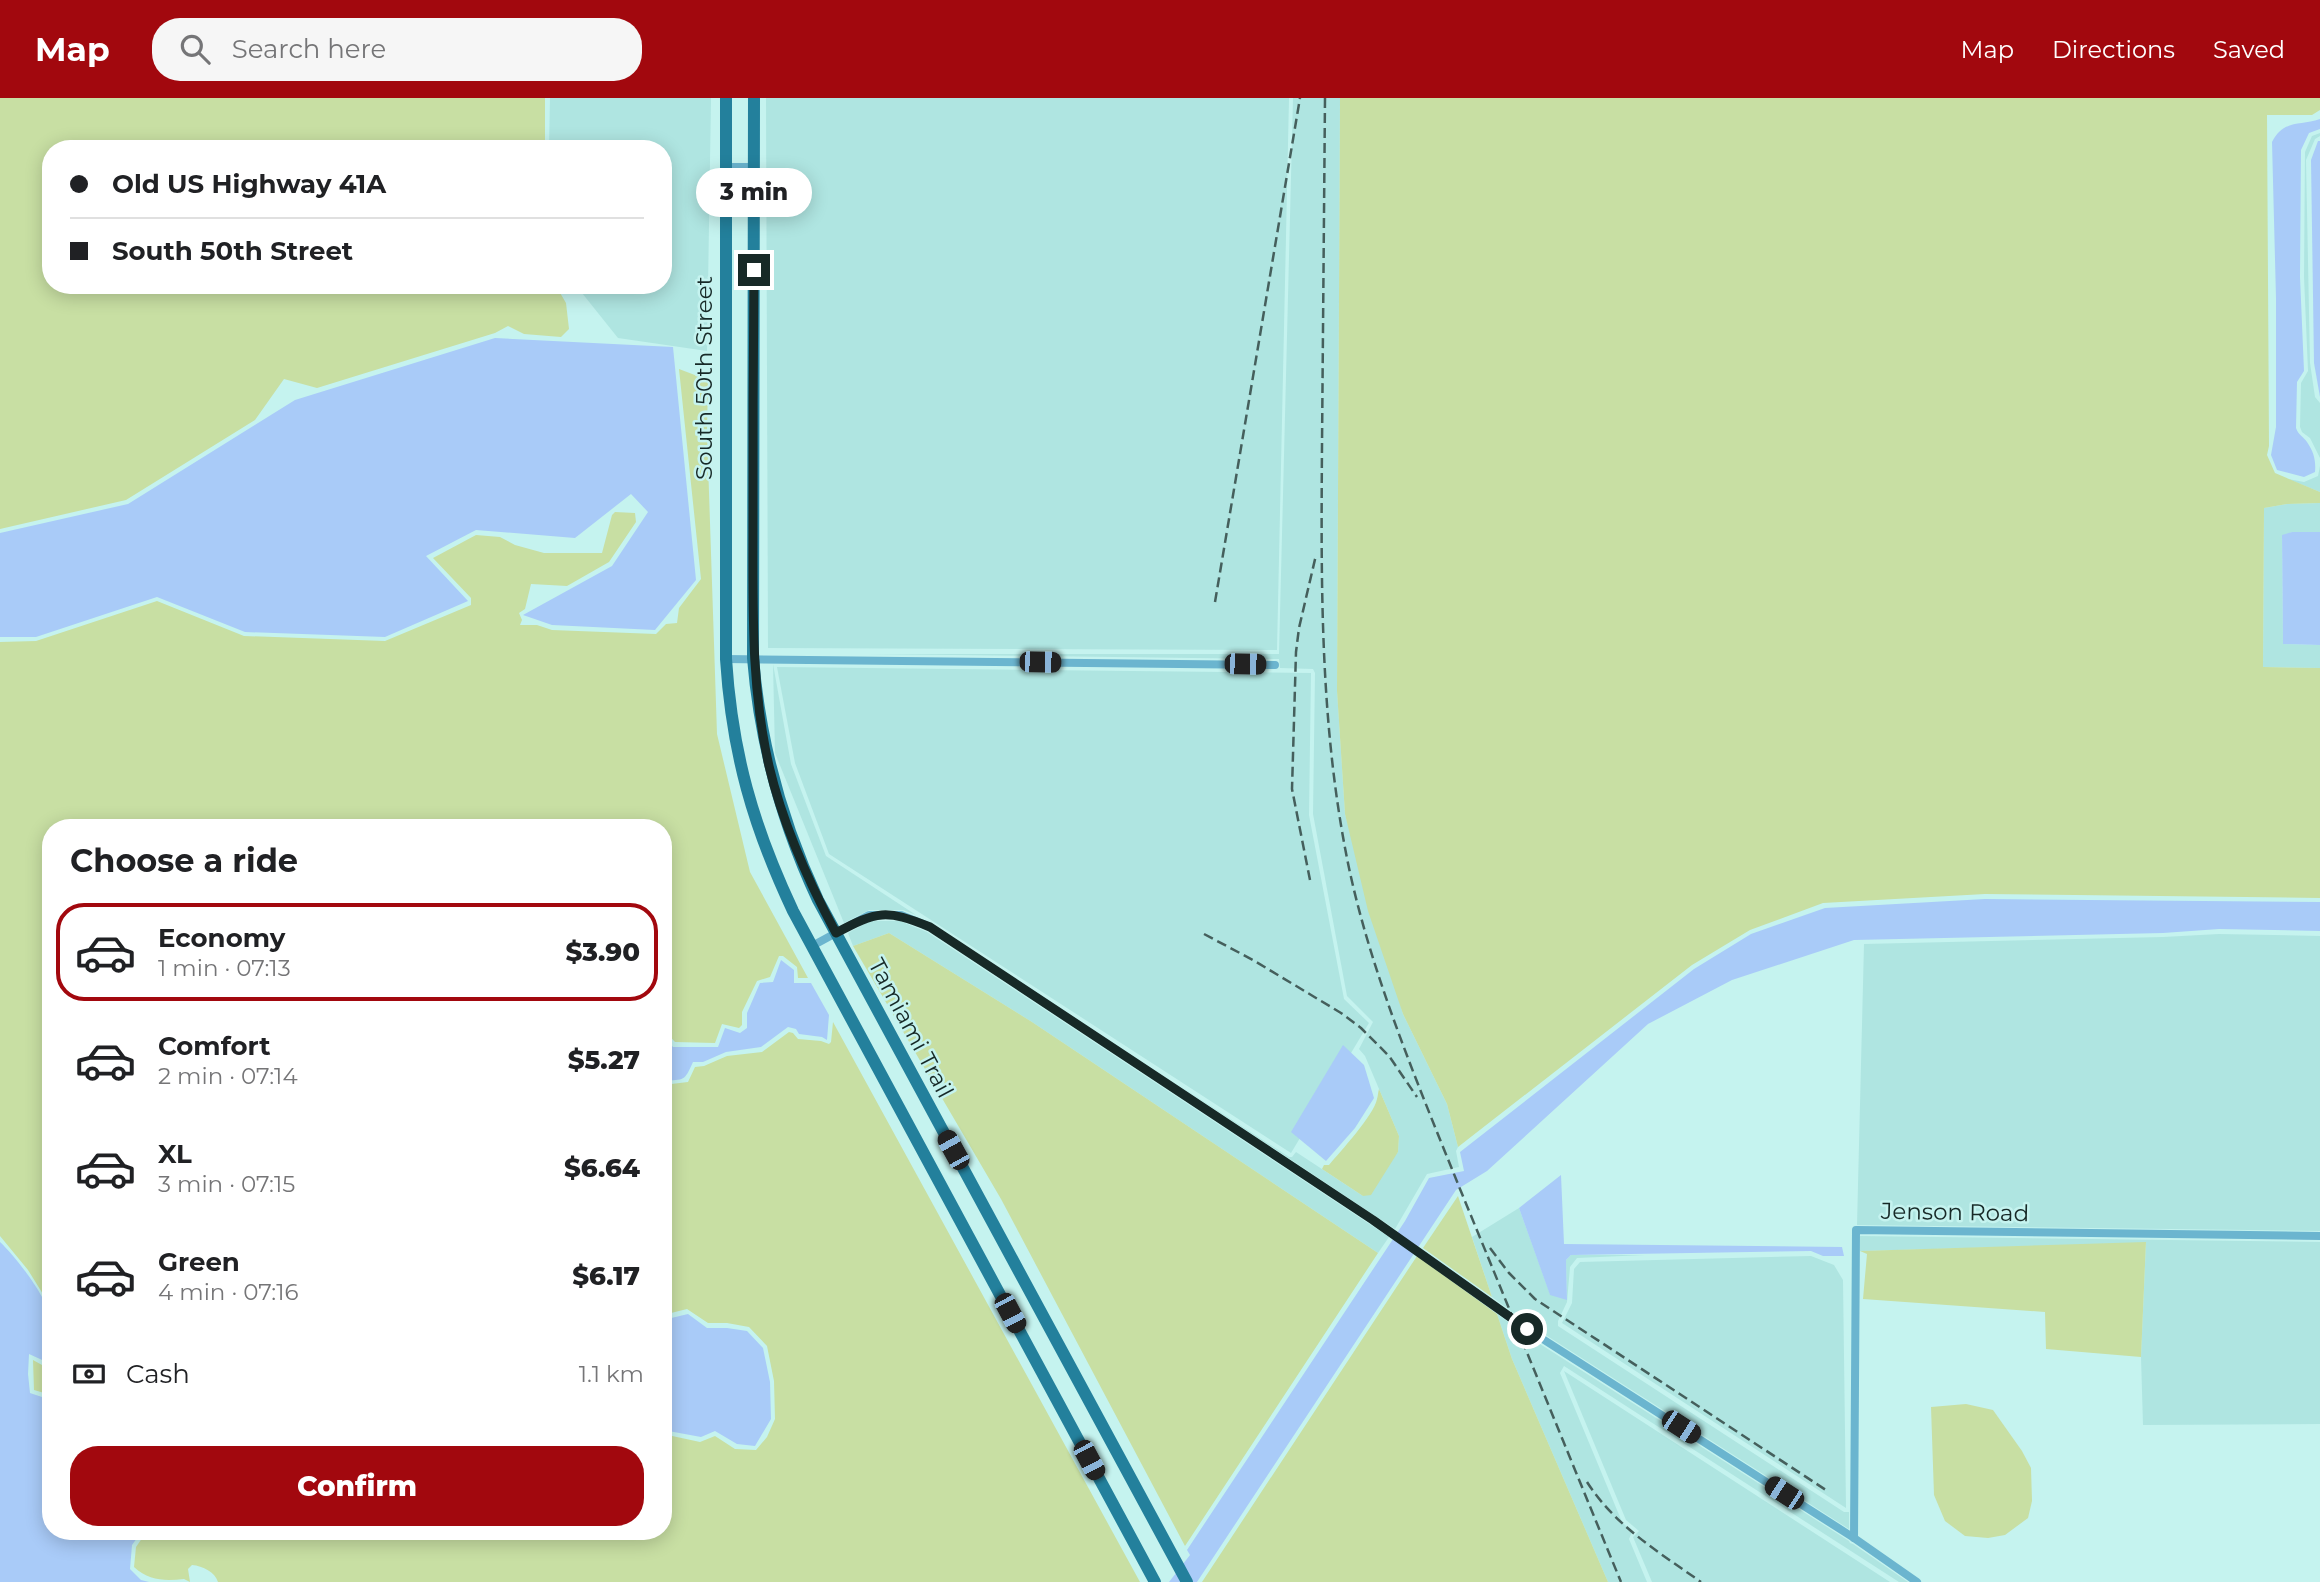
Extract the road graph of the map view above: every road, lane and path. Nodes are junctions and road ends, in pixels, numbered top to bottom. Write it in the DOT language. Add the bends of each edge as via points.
graph roads {
  1 [pos="726,98"];
  2 [pos="754,98"];
  3 [pos="726,167"];
  4 [pos="754,167"];
  5 [pos="726,659"];
  6 [pos="753,659"];
  7 [pos="1275,664"];
  8 [pos="836,933"];
  9 [pos="812,946"];
  10 [pos="2320,1236"];
  11 [pos="1854,1538"];
  12 [pos="1156,1582"];
  13 [pos="1187,1582"];
  14 [pos="1917,1582"];
  1 -- 3 [label="main road, South 50th Street"];
  2 -- 4 [label="main road"];
  3 -- 4 [label="street"];
  3 -- 5 [label="main road, South 50th Street"];
  4 -- 6 [label="main road"];
  5 -- 6 [label="street"];
  5 -- 9 [label="main road, Tamiami Trail" via="740,769 778,878"];
  6 -- 7 [label="street"];
  6 -- 8 [label="main road, Tamiami Trail" via="762,731 779,803 803,868"];
  8 -- 9 [label="street"];
  8 -- 11 [label="street" via="869,915 901,915 930,927 1421,1253 1527,1329"];
  8 -- 13 [label="main road, Tamiami Trail"];
  9 -- 12 [label="main road, Tamiami Trail"];
  10 -- 11 [label="street, Jenson Road" via="1856,1230"];
  11 -- 14 [label="street"];
}
